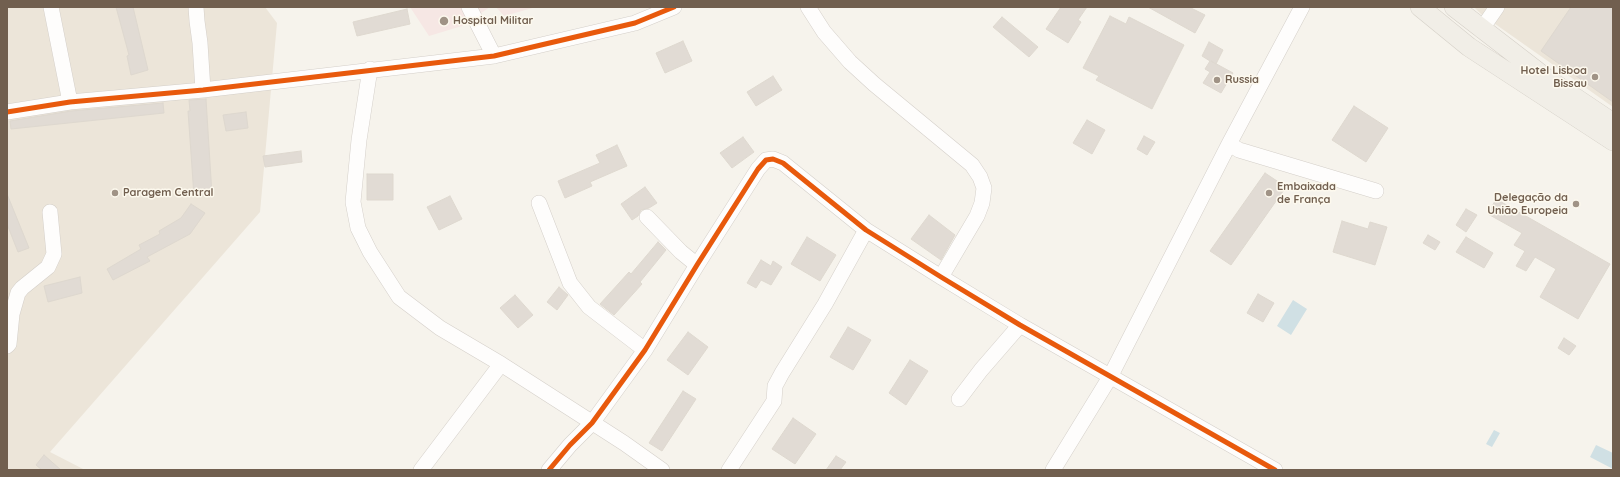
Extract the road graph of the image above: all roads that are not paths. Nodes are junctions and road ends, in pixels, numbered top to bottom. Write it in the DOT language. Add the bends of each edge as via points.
graph roads {
  1 [pos="51,7"];
  2 [pos="196,7"];
  3 [pos="469,7"];
  4 [pos="808,7"];
  5 [pos="1302,7"];
  6 [pos="1420,7"];
  7 [pos="1454,7"];
  8 [pos="1497,7"];
  9 [pos="665,9"];
  10 [pos="1482,30"];
  11 [pos="494,56"];
  12 [pos="370,69"];
  13 [pos="203,90"];
  14 [pos="70,102"];
  15 [pos="7,112"];
  16 [pos="1613,123"];
  17 [pos="1613,140"];
  18 [pos="1228,144"];
  19 [pos="1376,191"];
  20 [pos="539,203"];
  21 [pos="50,212"];
  22 [pos="647,217"];
  23 [pos="866,230"];
  24 [pos="697,265"];
  25 [pos="941,277"];
  26 [pos="1020,325"];
  27 [pos="7,346"];
  28 [pos="645,350"];
  29 [pos="501,364"];
  30 [pos="1110,377"];
  31 [pos="959,399"];
  32 [pos="592,423"];
  33 [pos="420,470"];
  34 [pos="549,470"];
  35 [pos="662,470"];
  36 [pos="729,470"];
  37 [pos="1053,470"];
  38 [pos="1275,470"];
  1 -- 14 [label="street"];
  2 -- 13 [label="street"];
  3 -- 11 [label="street"];
  4 -- 25 [label="street" via="824,32 850,62 972,164 980,177 984,188 977,216"];
  5 -- 18 [label="street"];
  6 -- 17 [label="main road" via="1469,47"];
  7 -- 10 [label="main road"];
  8 -- 10 [label="street"];
  9 -- 11 [label="street" via="635,23"];
  10 -- 16 [label="main road" via="1546,78"];
  11 -- 12 [label="street"];
  12 -- 13 [label="street"];
  12 -- 29 [label="street" via="355,172 353,202 358,228 399,297 440,328"];
  13 -- 14 [label="street"];
  14 -- 15 [label="street"];
  18 -- 19 [label="street" via="1239,150"];
  18 -- 30 [label="street"];
  20 -- 28 [label="street" via="570,283 589,307"];
  21 -- 27 [label="street" via="54,254 48,267 18,293"];
  22 -- 24 [label="street"];
  23 -- 24 [label="street" via="783,163 773,159 766,160"];
  23 -- 25 [label="street"];
  23 -- 36 [label="street" via="825,304 782,373 775,386 774,400"];
  24 -- 28 [label="street"];
  25 -- 26 [label="street"];
  26 -- 30 [label="street"];
  26 -- 31 [label="street"];
  28 -- 32 [label="street"];
  29 -- 32 [label="street"];
  29 -- 33 [label="street"];
  30 -- 37 [label="street"];
  30 -- 38 [label="street"];
  32 -- 34 [label="street"];
  32 -- 35 [label="street"];
}
